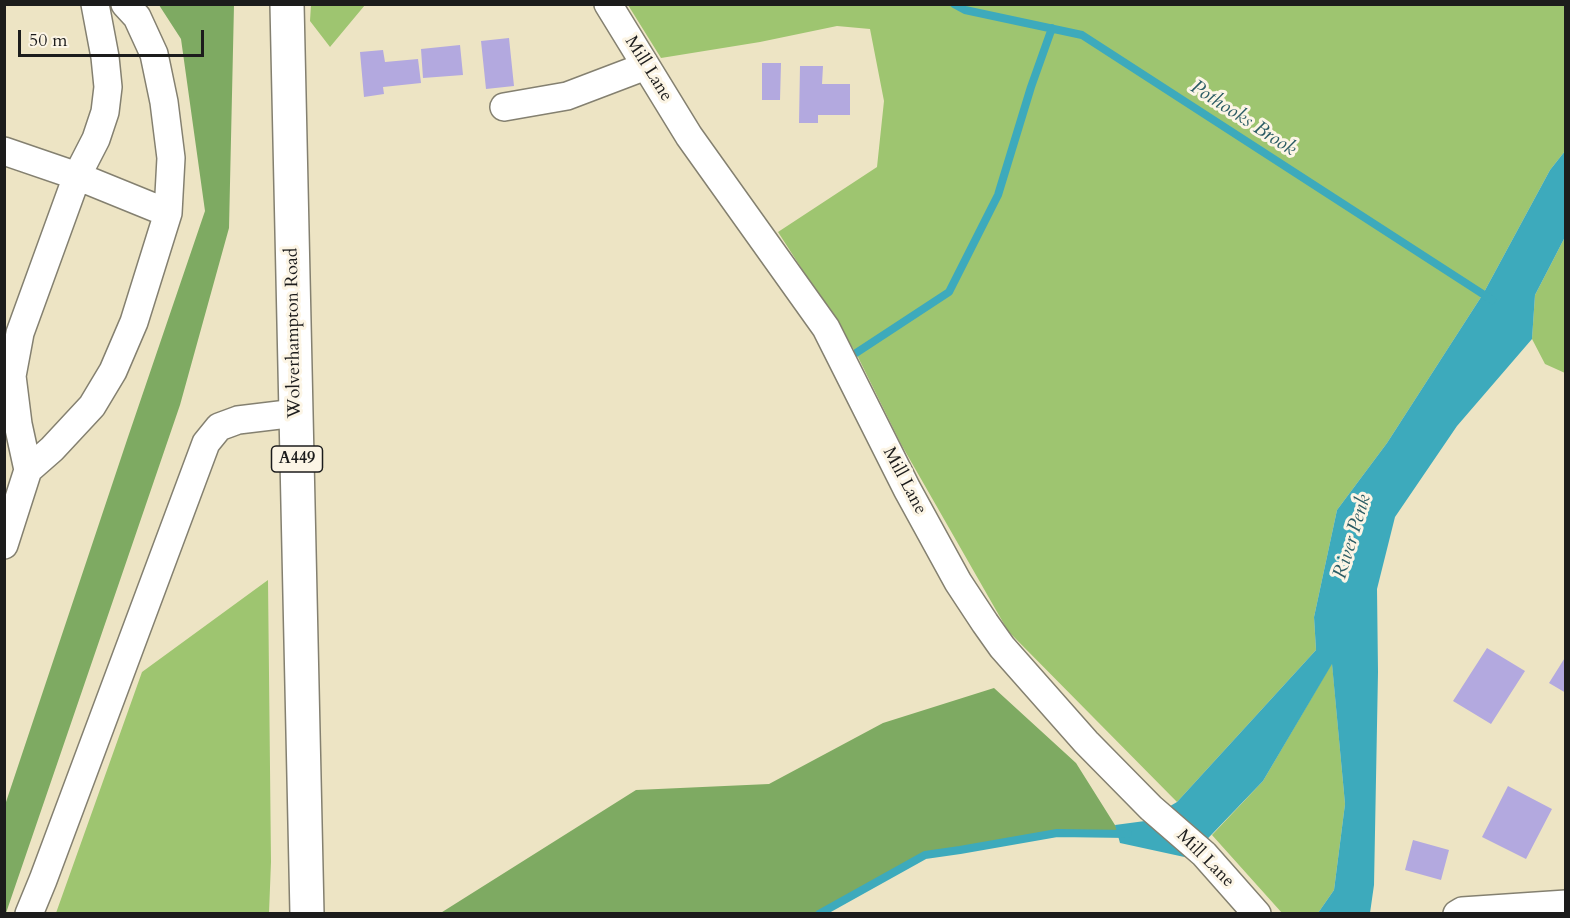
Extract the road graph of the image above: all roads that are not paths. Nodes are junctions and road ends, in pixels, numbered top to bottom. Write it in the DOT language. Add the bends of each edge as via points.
graph roads {
  1 [pos="95,4"];
  2 [pos="287,4"];
  3 [pos="608,4"];
  4 [pos="130,8"];
  5 [pos="646,66"];
  6 [pos="504,107"];
  7 [pos="4,151"];
  8 [pos="77,176"];
  9 [pos="168,213"];
  10 [pos="296,413"];
  11 [pos="28,470"];
  12 [pos="4,545"];
  13 [pos="1566,904"];
  14 [pos="30,914"];
  15 [pos="307,914"];
  16 [pos="1257,914"];
  17 [pos="1457,914"];
  1 -- 8 [label="street" via="108,87 96,139"];
  2 -- 10 [label="highway, Wolverhampton Road / A449"];
  3 -- 5 [label="street, Mill Lane"];
  4 -- 9 [label="street" via="154,54 164,102 171,158"];
  5 -- 6 [label="street" via="567,96"];
  5 -- 16 [label="street, Mill Lane" via="690,136 826,328 958,582 1002,647 1086,742 1151,808 1204,854"];
  7 -- 8 [label="street"];
  8 -- 9 [label="street"];
  8 -- 11 [label="street" via="20,333 12,376"];
  9 -- 11 [label="street" via="134,322 113,371 92,406"];
  10 -- 14 [label="street" via="238,420 219,427 206,443"];
  10 -- 15 [label="highway, Wolverhampton Road / A449"];
  11 -- 12 [label="street"];
  13 -- 17 [label="street"];
}
